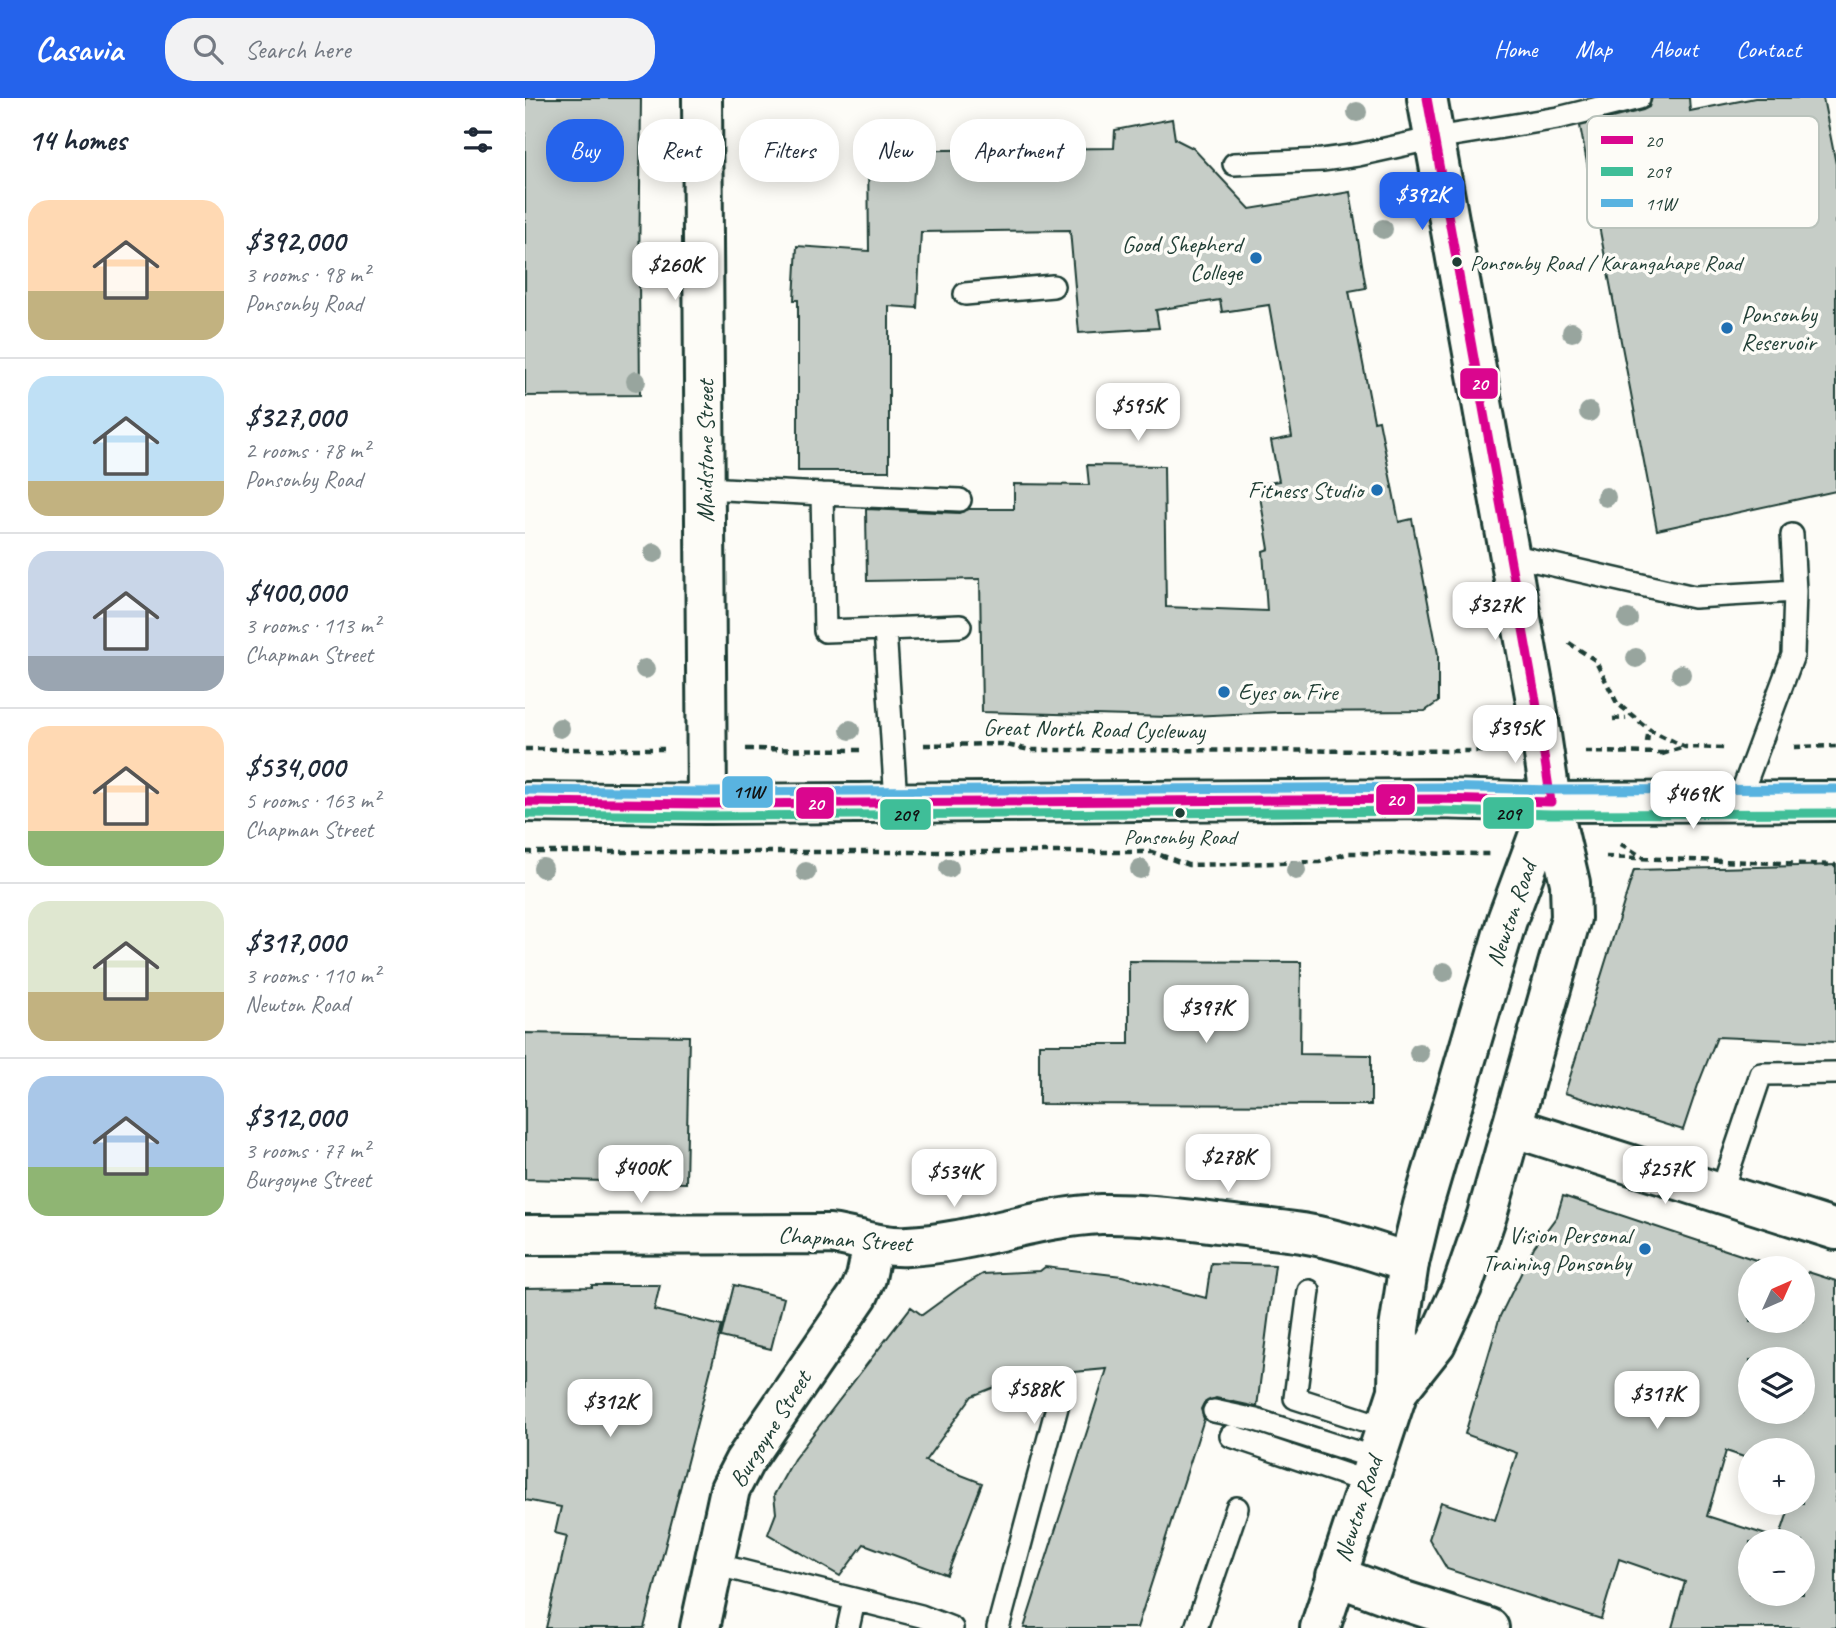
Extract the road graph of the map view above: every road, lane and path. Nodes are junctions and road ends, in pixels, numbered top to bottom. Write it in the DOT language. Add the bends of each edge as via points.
graph roads {
  1 [pos="702,98"];
  2 [pos="1427,98"];
  3 [pos="1639,98"];
  4 [pos="1435,138"];
  5 [pos="1234,164"];
  6 [pos="1053,286"];
  7 [pos="964,294"];
  8 [pos="705,488"];
  9 [pos="822,494"];
  10 [pos="960,500"];
  11 [pos="1792,535"];
  12 [pos="1510,555"];
  13 [pos="1795,592"];
  14 [pos="1519,609"];
  15 [pos="960,626"];
  16 [pos="885,629"];
  17 [pos="1626,718"];
  18 [pos="1613,719"];
  19 [pos="1648,735"];
  20 [pos="1647,742"];
  21 [pos="1836,746"];
  22 [pos="706,748"];
  23 [pos="525,749"];
  24 [pos="1760,749"];
  25 [pos="893,750"];
  26 [pos="1543,752"];
  27 [pos="1663,753"];
  28 [pos="1739,800"];
  29 [pos="1836,801"];
  30 [pos="525,802"];
  31 [pos="896,802"];
  32 [pos="1551,803"];
  33 [pos="707,804"];
  34 [pos="525,852"];
  35 [pos="1531,855"];
  36 [pos="1644,858"];
  37 [pos="1836,865"];
  38 [pos="1836,1073"];
  39 [pos="1512,1127"];
  40 [pos="1721,1193"];
  41 [pos="1836,1230"];
  42 [pos="525,1234"];
  43 [pos="873,1244"];
  44 [pos="1409,1263"];
  45 [pos="1309,1291"];
  46 [pos="1398,1391"];
  47 [pos="1060,1395"];
  48 [pos="1214,1411"];
  49 [pos="1231,1436"];
  50 [pos="1375,1455"];
  51 [pos="1237,1508"];
  52 [pos="714,1564"];
  53 [pos="1336,1576"];
  54 [pos="854,1601"];
  55 [pos="700,1628"];
  56 [pos="848,1628"];
  57 [pos="953,1628"];
  58 [pos="998,1628"];
  59 [pos="1196,1628"];
  60 [pos="1320,1628"];
  61 [pos="1489,1628"];
  1 -- 8 [label="main road, Maidstone Street"];
  2 -- 4 [label="main road"];
  3 -- 4 [label="lane" via="1558,118"];
  4 -- 5 [label="lane" via="1322,160"];
  4 -- 12 [label="main road"];
  6 -- 7 [label="lane"];
  8 -- 9 [label="lane"];
  8 -- 22 [label="main road, Maidstone Street"];
  9 -- 10 [label="lane"];
  9 -- 16 [label="lane" via="825,631"];
  11 -- 13 [label="lane"];
  12 -- 13 [label="lane" via="1694,597"];
  12 -- 14 [label="main road"];
  13 -- 24 [label="lane" via="1793,655"];
  14 -- 24 [label="path" via="1595,660 1617,703 1650,730 1685,747"];
  14 -- 26 [label="main road"];
  15 -- 16 [label="lane"];
  16 -- 25 [label="lane"];
  17 -- 18 [label="path"];
  19 -- 20 [label="path"];
  21 -- 24 [label="path"];
  22 -- 23 [label="path, Great North Road Cycleway"];
  22 -- 25 [label="path, Great North Road Cycleway"];
  22 -- 33 [label="main road, Maidstone Street"];
  24 -- 28 [label="lane"];
  25 -- 26 [label="path, Great North Road Cycleway" via="1002,744 1030,750"];
  25 -- 31 [label="lane"];
  26 -- 27 [label="path, Great North Road Cycleway"];
  26 -- 32 [label="main road"];
  28 -- 29 [label="main road"];
  28 -- 32 [label="main road"];
  30 -- 33 [label="main road"];
  31 -- 32 [label="main road" via="1440,799"];
  31 -- 33 [label="main road"];
  32 -- 35 [label="main road, Newton Road"];
  32 -- 39 [label="main road, Newton Road" via="1570,883 1571,918"];
  34 -- 35 [label="path" via="1152,852 1188,865 1319,863 1349,853"];
  35 -- 44 [label="main road, Newton Road" via="1454,1096"];
  36 -- 37 [label="path"];
  38 -- 40 [label="lane" via="1761,1074"];
  39 -- 40 [label="main road"];
  39 -- 46 [label="main road, Newton Road" via="1462,1287 1436,1343"];
  40 -- 41 [label="main road"];
  42 -- 43 [label="main road, Chapman Street" via="830,1234"];
  43 -- 44 [label="main road, Chapman Street" via="910,1246 1102,1214 1304,1234"];
  43 -- 52 [label="main road, Burgoyne Street" via="859,1294 730,1489"];
  44 -- 46 [label="main road, Newton Road" via="1399,1329"];
  45 -- 50 [label="lane" via="1295,1398"];
  46 -- 50 [label="main road, Newton Road"];
  47 -- 58 [label="lane"];
  48 -- 50 [label="lane"];
  49 -- 50 [label="lane"];
  50 -- 53 [label="main road, Newton Road"];
  51 -- 59 [label="lane"];
  52 -- 54 [label="lane"];
  52 -- 55 [label="main road, Burgoyne Street"];
  53 -- 60 [label="main road, Newton Road"];
  53 -- 61 [label="main road"];
  54 -- 56 [label="lane"];
  54 -- 57 [label="lane"];
}
